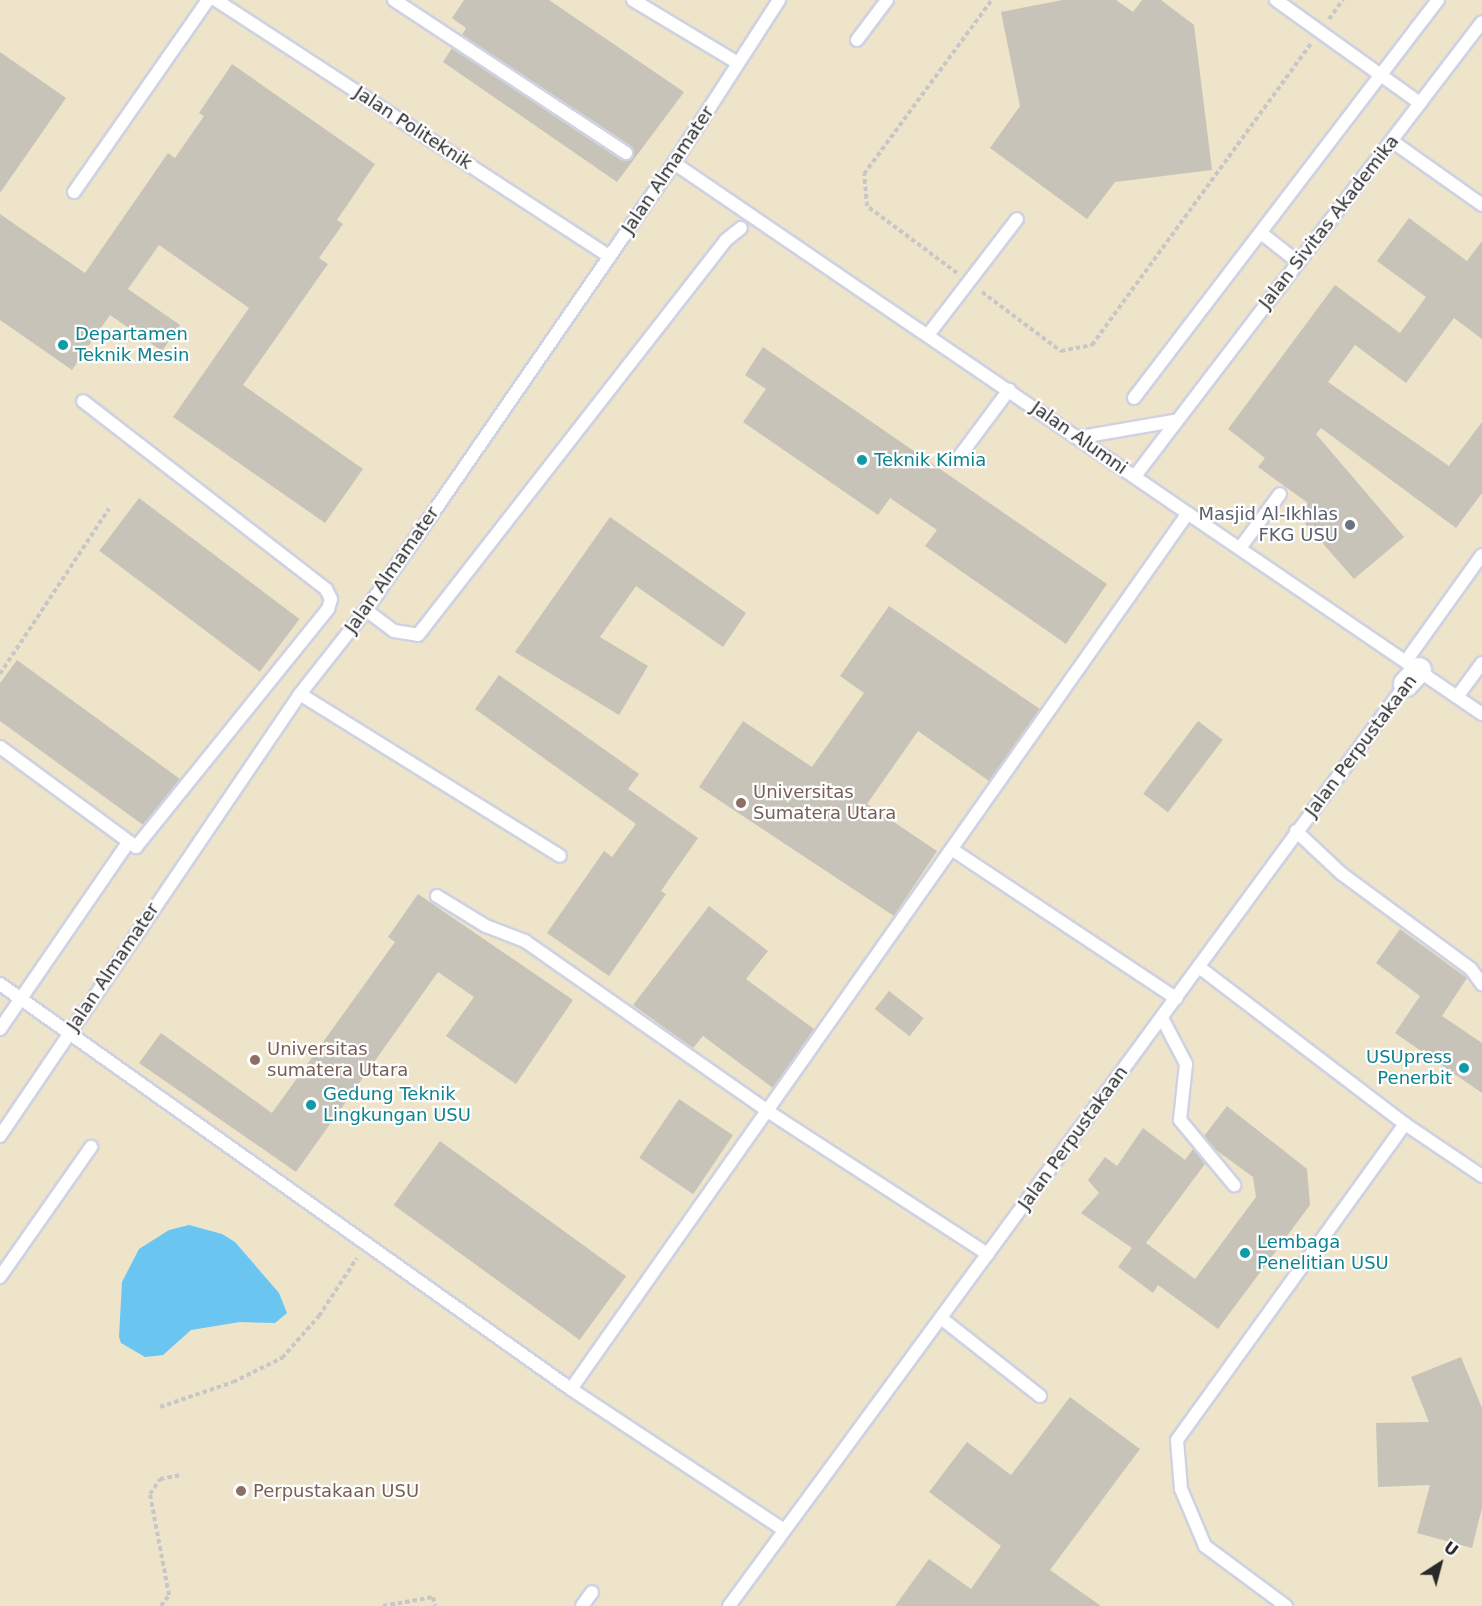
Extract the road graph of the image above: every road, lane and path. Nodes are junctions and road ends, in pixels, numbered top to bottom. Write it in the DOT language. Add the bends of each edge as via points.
graph roads {
  1 [pos="208,0"];
  2 [pos="216,0"];
  3 [pos="394,0"];
  4 [pos="633,0"];
  5 [pos="779,0"];
  6 [pos="887,0"];
  7 [pos="992,0"];
  8 [pos="1276,0"];
  9 [pos="1343,0"];
  10 [pos="1438,0"];
  11 [pos="1482,22"];
  12 [pos="1320,31"];
  13 [pos="857,40"];
  14 [pos="738,63"];
  15 [pos="1381,75"];
  16 [pos="1420,103"];
  17 [pos="1392,141"];
  18 [pos="626,153"];
  19 [pos="674,163"];
  20 [pos="74,192"];
  21 [pos="1482,206"];
  22 [pos="1017,219"];
  23 [pos="741,228"];
  24 [pos="1261,233"];
  25 [pos="609,257"];
  26 [pos="1298,262"];
  27 [pos="969,282"];
  28 [pos="928,335"];
  29 [pos="1009,390"];
  30 [pos="1134,398"];
  31 [pos="83,402"];
  32 [pos="1174,421"];
  33 [pos="1081,437"];
  34 [pos="956,461"];
  35 [pos="1135,476"];
  36 [pos="1280,494"];
  37 [pos="109,509"];
  38 [pos="1188,513"];
  39 [pos="1240,548"];
  40 [pos="1482,555"];
  41 [pos="366,610"];
  42 [pos="1482,663"];
  43 [pos="1410,672"];
  44 [pos="0,674"];
  45 [pos="300,694"];
  46 [pos="1457,697"];
  47 [pos="1482,714"];
  48 [pos="0,747"];
  49 [pos="1296,831"];
  50 [pos="128,843"];
  51 [pos="952,850"];
  52 [pos="560,856"];
  53 [pos="437,896"];
  54 [pos="1199,967"];
  55 [pos="0,984"];
  56 [pos="1482,984"];
  57 [pos="1176,998"];
  58 [pos="21,999"];
  59 [pos="1162,1018"];
  60 [pos="0,1029"];
  61 [pos="66,1035"];
  62 [pos="769,1112"];
  63 [pos="1405,1124"];
  64 [pos="0,1136"];
  65 [pos="91,1148"];
  66 [pos="1482,1176"];
  67 [pos="1234,1185"];
  68 [pos="366,1245"];
  69 [pos="988,1254"];
  70 [pos="0,1277"];
  71 [pos="941,1318"];
  72 [pos="571,1389"];
  73 [pos="1040,1396"];
  74 [pos="160,1407"];
  75 [pos="181,1475"];
  76 [pos="784,1530"];
  77 [pos="592,1592"];
  78 [pos="161,1606"];
  79 [pos="383,1606"];
  80 [pos="435,1606"];
  81 [pos="582,1606"];
  82 [pos="729,1606"];
  83 [pos="1286,1606"];
  1 -- 20 [label="lane"];
  2 -- 25 [label="lane, Jalan Politeknik"];
  3 -- 18 [label="lane"];
  4 -- 14 [label="lane"];
  5 -- 14 [label="lane, Jalan Almamater"];
  6 -- 13 [label="lane"];
  7 -- 27 [label="path" via="864,174 867,206"];
  8 -- 12 [label="lane"];
  9 -- 12 [label="path"];
  10 -- 15 [label="lane"];
  11 -- 16 [label="lane, Jalan Sivitas Akademika"];
  12 -- 15 [label="lane"];
  12 -- 27 [label="path" via="1092,345 1061,351"];
  14 -- 19 [label="lane, Jalan Almamater"];
  15 -- 16 [label="lane"];
  15 -- 24 [label="lane"];
  16 -- 17 [label="lane, Jalan Sivitas Akademika"];
  17 -- 21 [label="lane"];
  17 -- 26 [label="lane, Jalan Sivitas Akademika"];
  19 -- 25 [label="lane, Jalan Almamater"];
  19 -- 28 [label="lane, Jalan Alumni"];
  22 -- 27 [label="lane"];
  23 -- 41 [label="lane" via="726,240 418,635 394,631"];
  24 -- 26 [label="lane"];
  24 -- 30 [label="lane"];
  25 -- 41 [label="lane, Jalan Almamater"];
  26 -- 32 [label="lane, Jalan Sivitas Akademika"];
  27 -- 28 [label="lane"];
  28 -- 29 [label="lane, Jalan Alumni"];
  29 -- 33 [label="lane, Jalan Alumni"];
  29 -- 34 [label="lane"];
  31 -- 50 [label="lane" via="326,589 331,599 328,609 139,846"];
  32 -- 33 [label="lane"];
  32 -- 35 [label="lane, Jalan Sivitas Akademika"];
  33 -- 35 [label="lane, Jalan Alumni"];
  35 -- 38 [label="lane, Jalan Alumni"];
  36 -- 39 [label="lane"];
  37 -- 44 [label="path"];
  38 -- 39 [label="lane, Jalan Alumni"];
  38 -- 51 [label="lane"];
  39 -- 43 [label="lane, Jalan Alumni"];
  40 -- 43 [label="lane, Jalan Perpustakaan"];
  41 -- 45 [label="lane, Jalan Almamater"];
  42 -- 46 [label="lane"];
  43 -- 46 [label="lane, Jalan Alumni"];
  43 -- 49 [label="lane, Jalan Perpustakaan"];
  45 -- 52 [label="lane"];
  45 -- 61 [label="lane, Jalan Almamater"];
  46 -- 47 [label="lane, Jalan Alumni"];
  48 -- 50 [label="lane"];
  49 -- 54 [label="lane, Jalan Perpustakaan"];
  49 -- 56 [label="lane" via="1342,874 1471,969"];
  50 -- 58 [label="lane"];
  51 -- 57 [label="lane"];
  51 -- 62 [label="lane"];
  53 -- 62 [label="lane" via="486,926 525,941"];
  54 -- 57 [label="lane, Jalan Perpustakaan"];
  54 -- 63 [label="lane"];
  55 -- 58 [label="lane"];
  57 -- 59 [label="lane, Jalan Perpustakaan"];
  58 -- 60 [label="lane"];
  58 -- 61 [label="lane"];
  59 -- 67 [label="lane" via="1186,1064 1180,1120"];
  59 -- 69 [label="lane, Jalan Perpustakaan"];
  61 -- 64 [label="lane, Jalan Almamater"];
  61 -- 68 [label="lane"];
  62 -- 69 [label="lane"];
  62 -- 72 [label="lane"];
  63 -- 66 [label="lane"];
  63 -- 83 [label="lane" via="1177,1440 1180,1489 1205,1546"];
  65 -- 70 [label="lane"];
  68 -- 72 [label="lane"];
  68 -- 74 [label="path" via="319,1316 282,1358 233,1382"];
  69 -- 71 [label="lane, Jalan Perpustakaan"];
  71 -- 73 [label="lane"];
  71 -- 76 [label="lane, Jalan Perpustakaan"];
  72 -- 76 [label="lane"];
  75 -- 78 [label="path" via="160,1479 150,1494 169,1595"];
  76 -- 82 [label="lane, Jalan Perpustakaan"];
  77 -- 81 [label="lane"];
  79 -- 80 [label="path" via="433,1597"];
}
